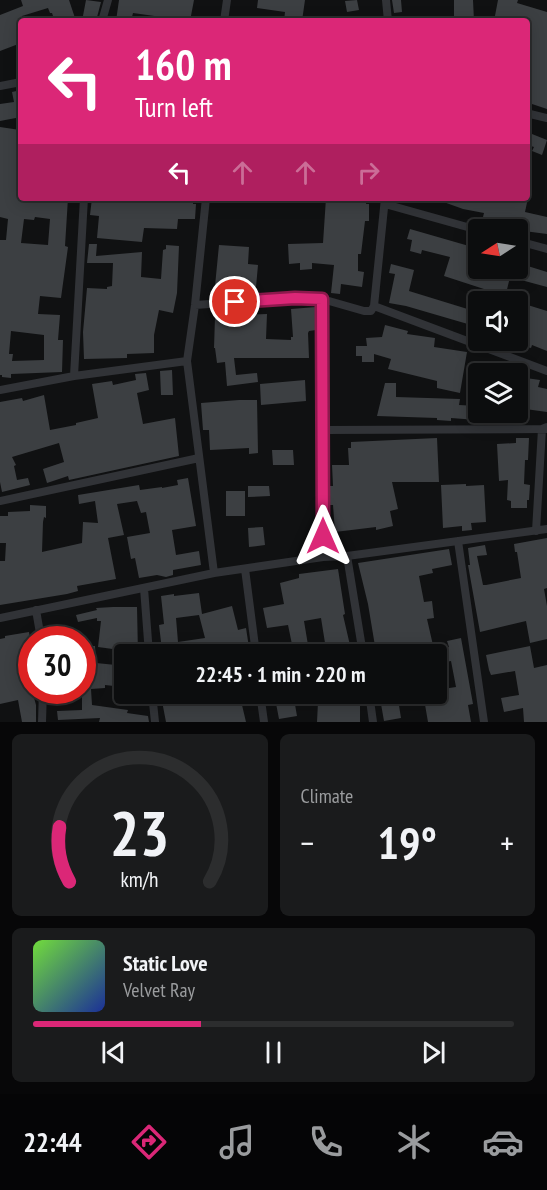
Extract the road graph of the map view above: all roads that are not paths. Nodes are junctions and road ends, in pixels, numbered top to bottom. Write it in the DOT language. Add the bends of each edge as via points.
graph roads {
  1 [pos="108,0"];
  2 [pos="227,0"];
  3 [pos="386,0"];
  4 [pos="103,18"];
  5 [pos="224,18"];
  6 [pos="388,18"];
  7 [pos="18,83"];
  8 [pos="0,86"];
  9 [pos="530,114"];
  10 [pos="547,118"];
  11 [pos="84,201"];
  12 [pos="206,201"];
  13 [pos="385,201"];
  14 [pos="468,227"];
  15 [pos="528,244"];
  16 [pos="547,249"];
  17 [pos="322,299"];
  18 [pos="195,305"];
  19 [pos="374,306"];
  20 [pos="187,361"];
  21 [pos="547,371"];
  22 [pos="74,376"];
  23 [pos="0,390"];
  24 [pos="545,428"];
  25 [pos="324,430"];
  26 [pos="199,458"];
  27 [pos="0,501"];
  28 [pos="547,529"];
  29 [pos="536,531"];
  30 [pos="458,541"];
  31 [pos="347,556"];
  32 [pos="323,557"];
  33 [pos="245,569"];
  34 [pos="214,573"];
  35 [pos="144,588"];
  36 [pos="36,610"];
  37 [pos="0,618"];
  38 [pos="39,626"];
  39 [pos="148,644"];
  40 [pos="255,644"];
  41 [pos="361,644"];
  42 [pos="43,704"];
  43 [pos="153,704"];
  44 [pos="262,704"];
  45 [pos="371,704"];
  46 [pos="42,722"];
  47 [pos="154,722"];
  48 [pos="264,722"];
  49 [pos="373,722"];
  50 [pos="484,722"];
  1 -- 4 [label="street"];
  2 -- 5 [label="street"];
  3 -- 6 [label="street"];
  7 -- 8 [label="street"];
  9 -- 10 [label="street"];
  11 -- 22 [label="street"];
  12 -- 18 [label="street"];
  13 -- 14 [label="street"];
  13 -- 19 [label="street"];
  15 -- 16 [label="street"];
  17 -- 18 [label="street"];
  17 -- 19 [label="street" via="364,311"];
  17 -- 25 [label="street"];
  18 -- 20 [label="street"];
  19 -- 21 [label="street"];
  20 -- 22 [label="street"];
  20 -- 26 [label="street"];
  22 -- 23 [label="street"];
  24 -- 25 [label="street"];
  24 -- 29 [label="street"];
  25 -- 32 [label="street"];
  26 -- 27 [label="street"];
  26 -- 34 [label="street"];
  28 -- 29 [label="street"];
  29 -- 30 [label="street"];
  30 -- 31 [label="street"];
  30 -- 50 [label="street"];
  31 -- 32 [label="street"];
  31 -- 41 [label="street"];
  32 -- 33 [label="street"];
  33 -- 34 [label="street"];
  33 -- 40 [label="street"];
  34 -- 35 [label="street"];
  35 -- 36 [label="street"];
  35 -- 39 [label="street"];
  36 -- 37 [label="street"];
  36 -- 38 [label="street"];
  42 -- 46 [label="street"];
  43 -- 47 [label="street"];
  44 -- 48 [label="street"];
  45 -- 49 [label="street"];
}
